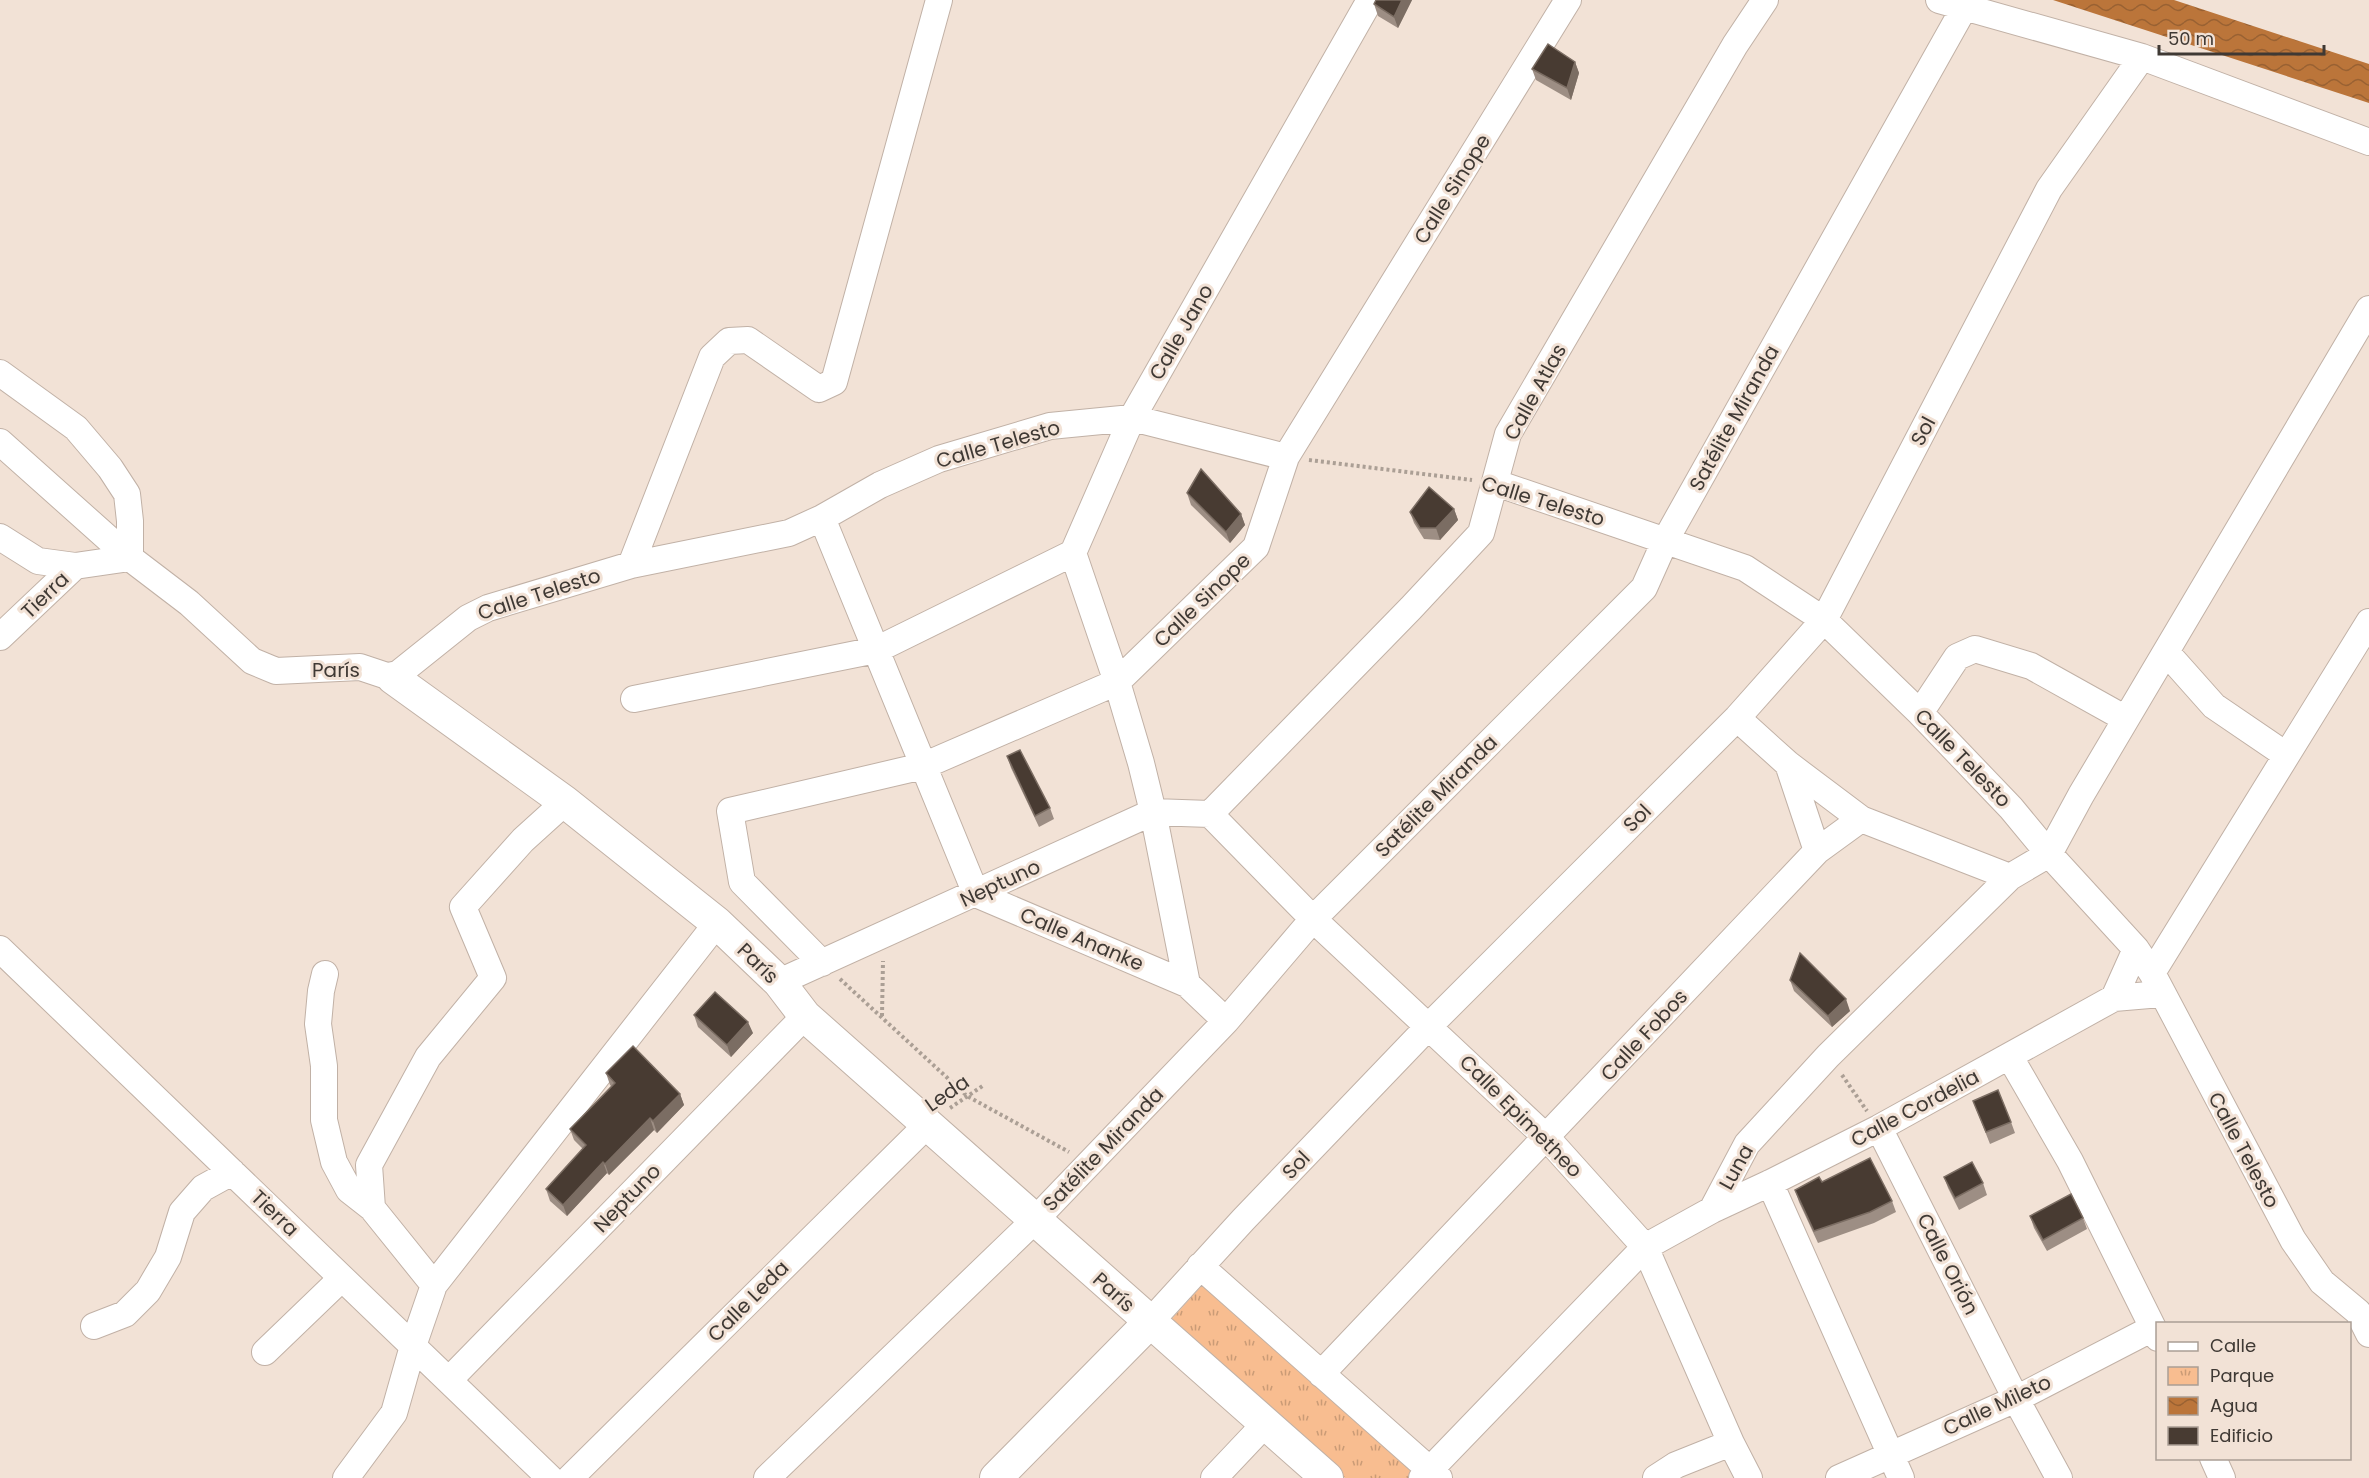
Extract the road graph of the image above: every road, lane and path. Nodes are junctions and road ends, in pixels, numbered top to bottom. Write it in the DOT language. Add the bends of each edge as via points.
graph roads {
  1 [pos="939,0"];
  2 [pos="1370,0"];
  3 [pos="1568,0"];
  4 [pos="1766,0"];
  5 [pos="1939,0"];
  6 [pos="1964,8"];
  7 [pos="2142,57"];
  8 [pos="2369,142"];
  9 [pos="2369,309"];
  10 [pos="0,372"];
  11 [pos="1132,418"];
  12 [pos="0,442"];
  13 [pos="1286,457"];
  14 [pos="1496,483"];
  15 [pos="822,518"];
  16 [pos="0,537"];
  17 [pos="1665,541"];
  18 [pos="1073,553"];
  19 [pos="130,558"];
  20 [pos="631,565"];
  21 [pos="75,566"];
  22 [pos="1824,620"];
  23 [pos="2369,622"];
  24 [pos="0,637"];
  25 [pos="876,650"];
  26 [pos="2166,652"];
  27 [pos="393,678"];
  28 [pos="1117,681"];
  29 [pos="634,699"];
  30 [pos="1920,713"];
  31 [pos="1737,718"];
  32 [pos="2126,719"];
  33 [pos="2286,754"];
  34 [pos="1788,764"];
  35 [pos="923,766"];
  36 [pos="565,801"];
  37 [pos="1154,812"];
  38 [pos="1210,813"];
  39 [pos="1861,819"];
  40 [pos="1817,851"];
  41 [pos="2049,854"];
  42 [pos="2010,877"];
  43 [pos="976,894"];
  44 [pos="1313,919"];
  45 [pos="717,923"];
  46 [pos="883,935"];
  47 [pos="0,949"];
  48 [pos="2136,949"];
  49 [pos="822,963"];
  50 [pos="325,974"];
  51 [pos="779,982"];
  52 [pos="2156,983"];
  53 [pos="1188,984"];
  54 [pos="2114,998"];
  55 [pos="804,1016"];
  56 [pos="882,1017"];
  57 [pos="1227,1021"];
  58 [pos="1429,1026"];
  59 [pos="1828,1056"];
  60 [pos="2010,1057"];
  61 [pos="984,1085"];
  62 [pos="967,1096"];
  63 [pos="927,1125"];
  64 [pos="1879,1128"];
  65 [pos="1547,1138"];
  66 [pos="1089,1162"];
  67 [pos="232,1172"];
  68 [pos="1770,1184"];
  69 [pos="372,1208"];
  70 [pos="1712,1210"];
  71 [pos="1034,1221"];
  72 [pos="1645,1247"];
  73 [pos="1200,1266"];
  74 [pos="342,1278"];
  75 [pos="434,1285"];
  76 [pos="1149,1323"];
  77 [pos="93,1326"];
  78 [pos="2155,1333"];
  79 [pos="2369,1334"];
  80 [pos="413,1346"];
  81 [pos="265,1352"];
  82 [pos="1321,1374"];
  83 [pos="449,1380"];
  84 [pos="2016,1399"];
  85 [pos="1264,1424"];
  86 [pos="1731,1443"];
  87 [pos="1890,1454"];
  88 [pos="2214,1460"];
  89 [pos="1430,1475"];
  90 [pos="346,1478"];
  91 [pos="550,1478"];
  92 [pos="570,1478"];
  93 [pos="767,1478"];
  94 [pos="996,1478"];
  95 [pos="1214,1478"];
  96 [pos="1327,1478"];
  97 [pos="1656,1478"];
  98 [pos="1749,1478"];
  99 [pos="1839,1478"];
  100 [pos="1901,1478"];
  101 [pos="2059,1478"];
  102 [pos="2222,1478"];
  1 -- 20 [label="street" via="834,382 819,389 748,340 729,341 712,357"];
  2 -- 11 [label="street, Calle Jano"];
  3 -- 13 [label="street, Calle Sinope"];
  4 -- 14 [label="street, Calle Atlas" via="1735,45 1508,434"];
  5 -- 6 [label="street"];
  6 -- 7 [label="street"];
  6 -- 17 [label="street, Satélite Miranda"];
  7 -- 8 [label="street"];
  7 -- 22 [label="street, Sol" via="2049,189"];
  9 -- 26 [label="street"];
  10 -- 19 [label="street" via="76,428 110,468 127,494"];
  11 -- 13 [label="street, Calle Telesto"];
  11 -- 15 [label="street, Calle Telesto" via="1050,426 939,459 880,485"];
  11 -- 18 [label="street, Calle Jano"];
  12 -- 19 [label="street, París"];
  13 -- 14 [label="path, Calle Telesto"];
  13 -- 28 [label="street, Calle Sinope" via="1256,547"];
  14 -- 17 [label="street, Calle Telesto"];
  14 -- 38 [label="street, Calle Atlas" via="1481,533"];
  15 -- 20 [label="street, Calle Telesto" via="789,533"];
  15 -- 25 [label="street"];
  16 -- 21 [label="street" via="38,561"];
  17 -- 22 [label="street, Calle Telesto" via="1745,568"];
  17 -- 44 [label="street, Satélite Miranda" via="1644,588"];
  18 -- 25 [label="street"];
  18 -- 28 [label="street"];
  19 -- 21 [label="street, Tierra"];
  19 -- 27 [label="street, París" via="189,603 252,661 276,671 360,667"];
  20 -- 27 [label="street, Calle Telesto" via="488,608 468,618"];
  21 -- 24 [label="street, Tierra"];
  22 -- 30 [label="street, Calle Telesto"];
  22 -- 31 [label="street, Sol"];
  23 -- 33 [label="street"];
  25 -- 29 [label="street"];
  25 -- 35 [label="street"];
  26 -- 32 [label="street"];
  26 -- 33 [label="street" via="2214,706"];
  27 -- 36 [label="street, París"];
  28 -- 35 [label="street, Calle Sinope"];
  28 -- 37 [label="street"];
  30 -- 32 [label="street" via="1957,657 1974,649 2031,666"];
  30 -- 41 [label="street, Calle Telesto" via="2011,807"];
  31 -- 34 [label="street"];
  31 -- 58 [label="street, Sol"];
  32 -- 41 [label="street"];
  33 -- 52 [label="street"];
  34 -- 39 [label="street"];
  34 -- 40 [label="street"];
  35 -- 43 [label="street"];
  35 -- 49 [label="street, Calle Sinope" via="729,811 742,882"];
  36 -- 45 [label="street, París"];
  36 -- 69 [label="street" via="523,840 463,907 493,978 428,1057 369,1165"];
  37 -- 38 [label="street"];
  37 -- 43 [label="street, Neptuno"];
  37 -- 53 [label="street"];
  38 -- 44 [label="street, Calle Epimetheo"];
  39 -- 40 [label="street, Calle Fobos"];
  39 -- 42 [label="street"];
  40 -- 65 [label="street, Calle Fobos"];
  41 -- 42 [label="street, Luna"];
  41 -- 48 [label="street, Calle Telesto"];
  42 -- 59 [label="street, Luna"];
  43 -- 46 [label="street, Neptuno"];
  43 -- 53 [label="street, Calle Ananke"];
  44 -- 57 [label="street, Satélite Miranda"];
  44 -- 58 [label="street, Calle Epimetheo"];
  45 -- 51 [label="street, París"];
  45 -- 75 [label="street"];
  46 -- 49 [label="street, Neptuno"];
  46 -- 56 [label="path"];
  47 -- 67 [label="street, Tierra"];
  48 -- 52 [label="street, Calle Telesto"];
  48 -- 54 [label="street"];
  49 -- 51 [label="street, Neptuno"];
  49 -- 56 [label="path"];
  50 -- 69 [label="street" via="318,1024 324,1066 324,1120 334,1162 349,1190"];
  51 -- 55 [label="street, París"];
  52 -- 54 [label="street, Calle Cordelia"];
  52 -- 79 [label="street, Calle Telesto" via="2293,1240 2322,1282 2358,1312"];
  53 -- 57 [label="street"];
  54 -- 60 [label="street, Calle Cordelia"];
  55 -- 63 [label="street, París"];
  55 -- 83 [label="street, Neptuno"];
  56 -- 62 [label="path"];
  57 -- 66 [label="street, Satélite Miranda"];
  58 -- 65 [label="street, Calle Epimetheo"];
  58 -- 73 [label="street, Sol"];
  59 -- 64 [label="path"];
  59 -- 70 [label="street, Luna" via="1747,1144"];
  60 -- 64 [label="street, Calle Cordelia"];
  60 -- 78 [label="street" via="2070,1161"];
  61 -- 62 [label="path, Leda"];
  62 -- 63 [label="path, Leda"];
  62 -- 66 [label="path"];
  63 -- 71 [label="street, París"];
  63 -- 92 [label="street, Calle Leda"];
  64 -- 68 [label="street, Calle Cordelia"];
  64 -- 84 [label="street, Calle Orión"];
  65 -- 72 [label="street, Calle Epimetheo"];
  65 -- 82 [label="street, Calle Fobos"];
  66 -- 71 [label="street, Satélite Miranda"];
  67 -- 74 [label="street, Tierra"];
  67 -- 77 [label="street" via="203,1188 182,1212 168,1257 148,1291 125,1314"];
  68 -- 70 [label="street, Calle Cordelia"];
  68 -- 87 [label="street"];
  69 -- 75 [label="street"];
  70 -- 72 [label="street, Luna"];
  71 -- 76 [label="street, París"];
  71 -- 93 [label="street, Satélite Miranda"];
  72 -- 86 [label="street, Calle Epimetheo"];
  72 -- 89 [label="street, Luna"];
  73 -- 76 [label="street, Sol"];
  73 -- 82 [label="street"];
  74 -- 80 [label="street, Tierra"];
  74 -- 81 [label="street"];
  75 -- 80 [label="street"];
  76 -- 85 [label="street, París"];
  76 -- 94 [label="street, Sol"];
  78 -- 84 [label="street, Calle Mileto"];
  80 -- 83 [label="street, Tierra"];
  80 -- 90 [label="street" via="394,1413"];
  82 -- 89 [label="street"];
  83 -- 91 [label="street, Tierra"];
  84 -- 87 [label="street, Calle Mileto"];
  84 -- 101 [label="street, Calle Orión"];
  85 -- 95 [label="street"];
  85 -- 96 [label="street, París"];
  86 -- 97 [label="street" via="1676,1465"];
  86 -- 98 [label="street, Calle Epimetheo"];
  87 -- 99 [label="street, Calle Mileto"];
  87 -- 100 [label="street"];
  88 -- 102 [label="street"];
}
